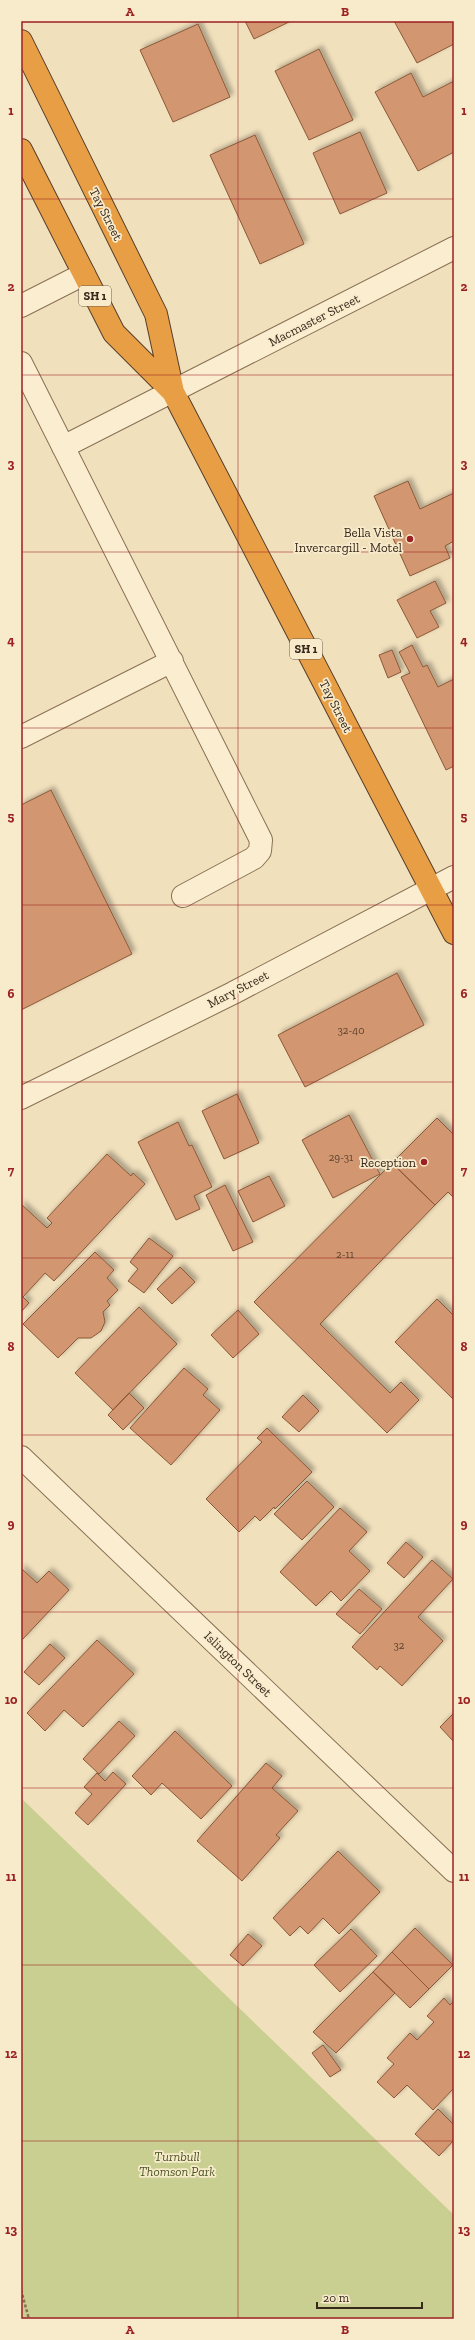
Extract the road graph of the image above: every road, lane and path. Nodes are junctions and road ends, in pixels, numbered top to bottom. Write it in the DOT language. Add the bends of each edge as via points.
graph roads {
  1 [pos="21,41"];
  2 [pos="21,150"];
  3 [pos="454,248"];
  4 [pos="84,274"];
  5 [pos="21,306"];
  6 [pos="21,363"];
  7 [pos="173,392"];
  8 [pos="63,447"];
  9 [pos="172,661"];
  10 [pos="21,737"];
  11 [pos="454,877"];
  12 [pos="431,889"];
  13 [pos="183,896"];
  14 [pos="454,934"];
  15 [pos="21,1098"];
  16 [pos="21,1457"];
  17 [pos="454,1871"];
  18 [pos="21,2290"];
  19 [pos="30,2319"];
  1 -- 7 [label="highway, Tay Street / SH 1" via="156,314"];
  2 -- 4 [label="highway, Tay Street / SH 1"];
  3 -- 7 [label="street, Macmaster Street"];
  4 -- 5 [label="street"];
  4 -- 7 [label="highway, Tay Street / SH 1" via="114,333"];
  6 -- 8 [label="street"];
  7 -- 8 [label="street, Macmaster Street"];
  7 -- 12 [label="highway, Tay Street / SH 1"];
  8 -- 9 [label="street"];
  9 -- 10 [label="street"];
  9 -- 13 [label="street" via="261,840 260,851 254,858"];
  11 -- 12 [label="street, Mary Street"];
  12 -- 14 [label="highway, Tay Street / SH 1"];
  12 -- 15 [label="street, Mary Street"];
  16 -- 17 [label="street, Islington Street"];
  18 -- 19 [label="path"];
}
